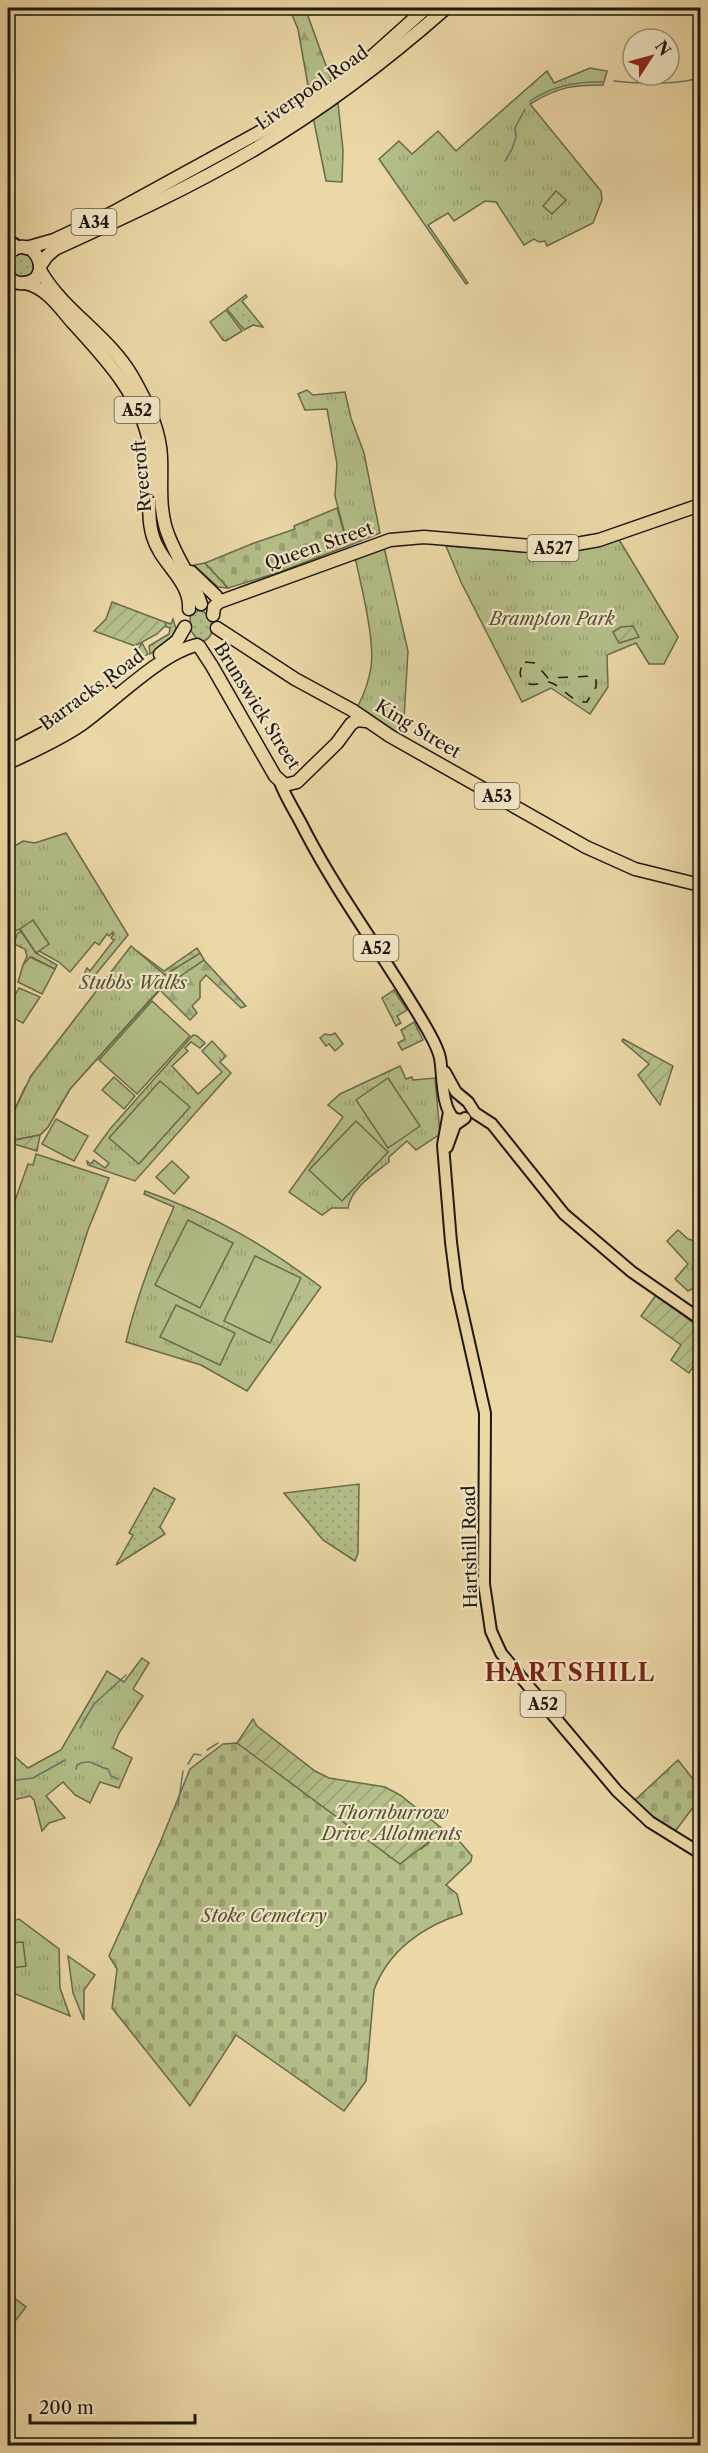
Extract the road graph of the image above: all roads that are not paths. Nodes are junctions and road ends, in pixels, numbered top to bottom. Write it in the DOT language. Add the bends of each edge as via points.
graph roads {
  1 [pos="426,8"];
  2 [pos="446,8"];
  3 [pos="333,94"];
  4 [pos="239,151"];
  5 [pos="183,182"];
  6 [pos="8,240"];
  7 [pos="23,248"];
  8 [pos="8,254"];
  9 [pos="40,268"];
  10 [pos="23,283"];
  11 [pos="8,284"];
  12 [pos="58,306"];
  13 [pos="161,499"];
  14 [pos="700,505"];
  15 [pos="152,534"];
  16 [pos="173,547"];
  17 [pos="182,563"];
  18 [pos="251,589"];
  19 [pos="216,596"];
  20 [pos="201,604"];
  21 [pos="189,609"];
  22 [pos="213,615"];
  23 [pos="185,627"];
  24 [pos="217,628"];
  25 [pos="198,645"];
  26 [pos="342,706"];
  27 [pos="366,721"];
  28 [pos="351,724"];
  29 [pos="48,737"];
  30 [pos="8,752"];
  31 [pos="8,763"];
  32 [pos="286,784"];
  33 [pos="700,885"];
  34 [pos="440,1060"];
  35 [pos="466,1102"];
  36 [pos="449,1110"];
  37 [pos="462,1119"];
  38 [pos="497,1131"];
  39 [pos="445,1156"];
  40 [pos="700,1319"];
  41 [pos="700,1854"];
  1 -- 3 [label="highway, Liverpool Road / A34"];
  2 -- 3 [label="highway, Liverpool Road / A34" via="356,83"];
  3 -- 4 [label="highway, Liverpool Road / A34"];
  4 -- 5 [label="highway, Liverpool Road / A34"];
  4 -- 5 [label="highway, Liverpool Road / A34" via="218,168"];
  5 -- 7 [label="highway, A34" via="40,245"];
  5 -- 9 [label="highway, A34" via="120,220 55,249"];
  6 -- 7 [label="main road"];
  7 -- 8 [label="highway"];
  7 -- 9 [label="highway, Ryecroft" via="35,253"];
  9 -- 10 [label="highway" via="34,279"];
  9 -- 13 [label="highway, Ryecroft / A52" via="50,285 114,351 132,376 158,436"];
  10 -- 11 [label="highway"];
  10 -- 12 [label="highway, Ryecroft / A52" via="45,291"];
  11 -- 12 [label="highway, Ryecroft / A52" via="29,289"];
  12 -- 15 [label="highway, Ryecroft / A52" via="112,364 140,414 150,450"];
  13 -- 15 [label="highway"];
  13 -- 16 [label="highway, Ryecroft / A52"];
  14 -- 18 [label="highway, Queen Street / A527" via="599,540 554,548 424,537 400,539"];
  15 -- 16 [label="highway"];
  15 -- 21 [label="highway, Ryecroft / A52" via="158,550 188,593"];
  16 -- 17 [label="highway, Ryecroft / A52"];
  17 -- 19 [label="highway, A52"];
  17 -- 20 [label="highway, Ryecroft / A52"];
  18 -- 19 [label="highway, Queen Street / A527"];
  18 -- 22 [label="highway, Queen Street / A527" via="219,602"];
  19 -- 20 [label="highway, Queen Street / A527"];
  20 -- 21 [label="highway"];
  20 -- 22 [label="highway"];
  21 -- 23 [label="highway"];
  22 -- 24 [label="highway"];
  23 -- 25 [label="highway"];
  23 -- 29 [label="highway, Barracks Road" via="177,641"];
  24 -- 25 [label="highway" via="212,641 206,646"];
  24 -- 26 [label="highway, King Street / A53"];
  25 -- 29 [label="highway, Barracks Road" via="171,655 88,719"];
  25 -- 32 [label="highway, Brunswick Street"];
  26 -- 27 [label="highway, King Street / A53"];
  26 -- 28 [label="highway"];
  27 -- 28 [label="highway"];
  27 -- 33 [label="highway, King Street / A53" via="604,856 635,869"];
  28 -- 32 [label="highway" via="317,765"];
  29 -- 30 [label="highway, Barracks Road"];
  29 -- 31 [label="highway, Barracks Road"];
  32 -- 34 [label="main road, A52" via="290,801 326,871 404,989 434,1041"];
  34 -- 35 [label="main road, A52" via="451,1086"];
  34 -- 36 [label="main road, A52"];
  35 -- 36 [label="main road" via="453,1100"];
  35 -- 37 [label="main road, A52" via="468,1114"];
  35 -- 38 [label="main road"];
  36 -- 37 [label="main road" via="453,1118"];
  36 -- 39 [label="main road, Hartshill Road / A52"];
  37 -- 38 [label="main road"];
  37 -- 39 [label="main road, Hartshill Road / A52" via="449,1138"];
  38 -- 40 [label="main road" via="564,1214 622,1264"];
  39 -- 41 [label="main road, Hartshill Road / A52" via="456,1281 485,1413 484,1574 491,1631 501,1653 617,1791 650,1822"];
}
